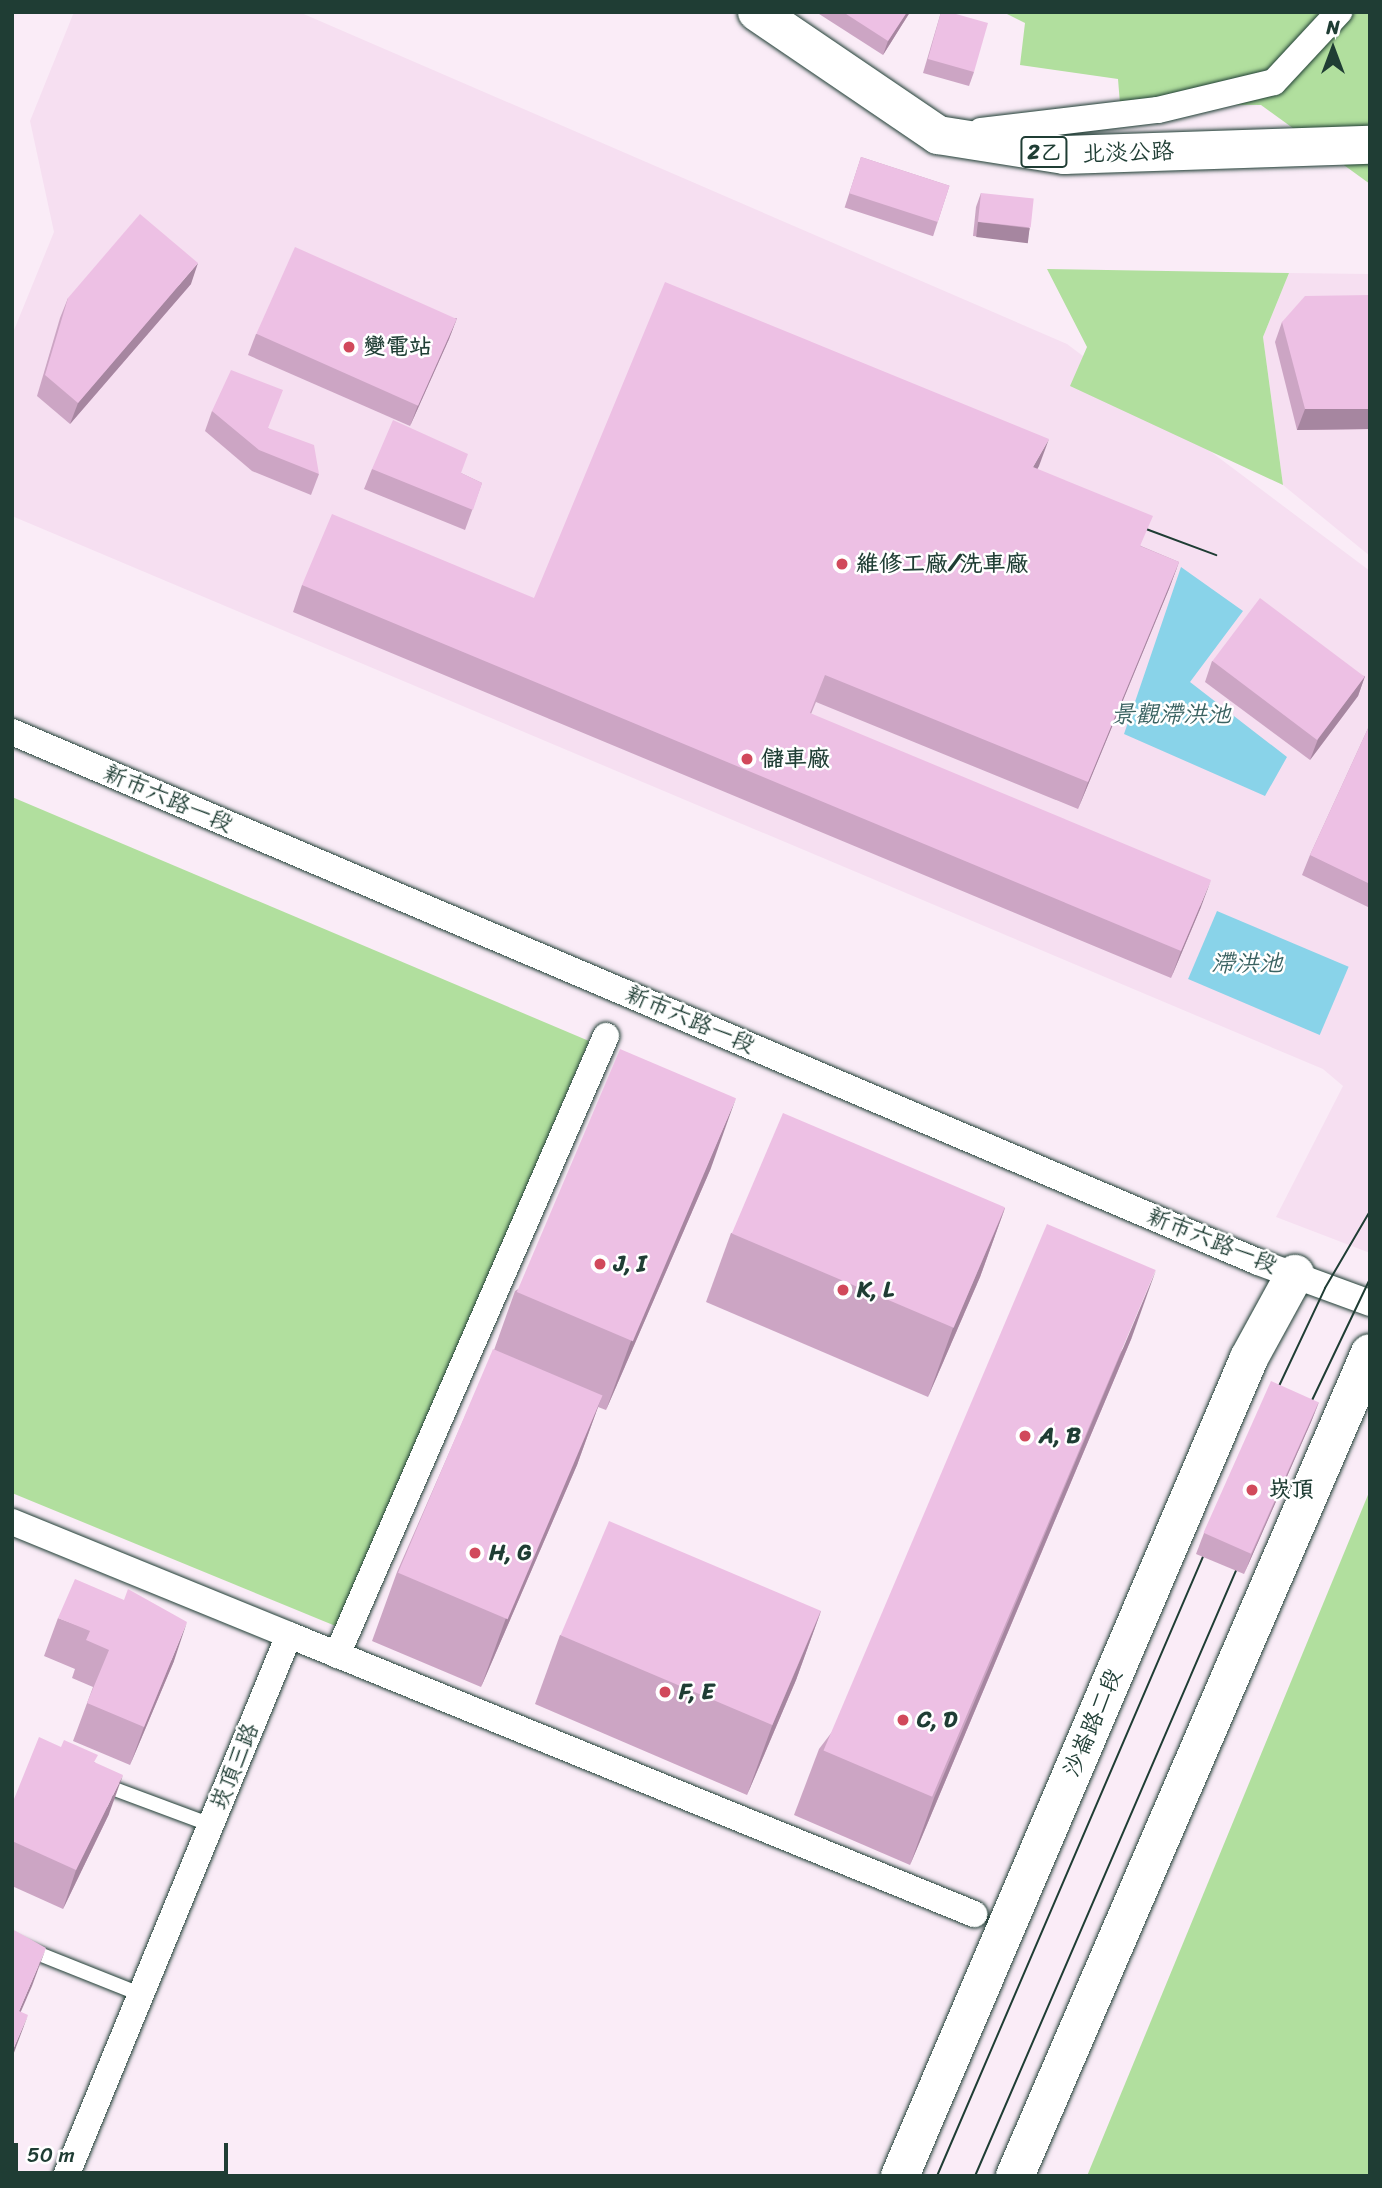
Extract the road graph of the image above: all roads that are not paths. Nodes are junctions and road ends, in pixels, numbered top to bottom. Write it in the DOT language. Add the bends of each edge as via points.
graph roads {
  1 [pos="757,12"];
  2 [pos="1339,12"];
  3 [pos="938,135"];
  4 [pos="1370,145"];
  5 [pos="12,732"];
  6 [pos="606,1036"];
  7 [pos="1295,1274"];
  8 [pos="1370,1303"];
  9 [pos="1370,1353"];
  10 [pos="12,1522"];
  11 [pos="289,1635"];
  12 [pos="337,1655"];
  13 [pos="90,1780"];
  14 [pos="211,1825"];
  15 [pos="974,1914"];
  16 [pos="12,1943"];
  17 [pos="142,1995"];
  18 [pos="66,2176"];
  19 [pos="900,2176"];
  20 [pos="1015,2176"];
  1 -- 3 [label="street, 北淡公路 / 2乙"];
  2 -- 3 [label="street" via="1274,82 1158,110"];
  3 -- 4 [label="street, 北淡公路 / 2乙" via="1064,155"];
  5 -- 7 [label="street, 新市六路一段"];
  6 -- 12 [label="street"];
  7 -- 8 [label="street, 新市六路一段"];
  7 -- 19 [label="street, 沙崙路二段" via="1249,1359"];
  9 -- 20 [label="street"];
  10 -- 11 [label="street"];
  11 -- 12 [label="street"];
  11 -- 14 [label="street, 崁頂三路"];
  12 -- 15 [label="street"];
  13 -- 14 [label="lane"];
  14 -- 17 [label="street, 崁頂三路"];
  16 -- 17 [label="lane"];
  17 -- 18 [label="street, 崁頂三路"];
}
